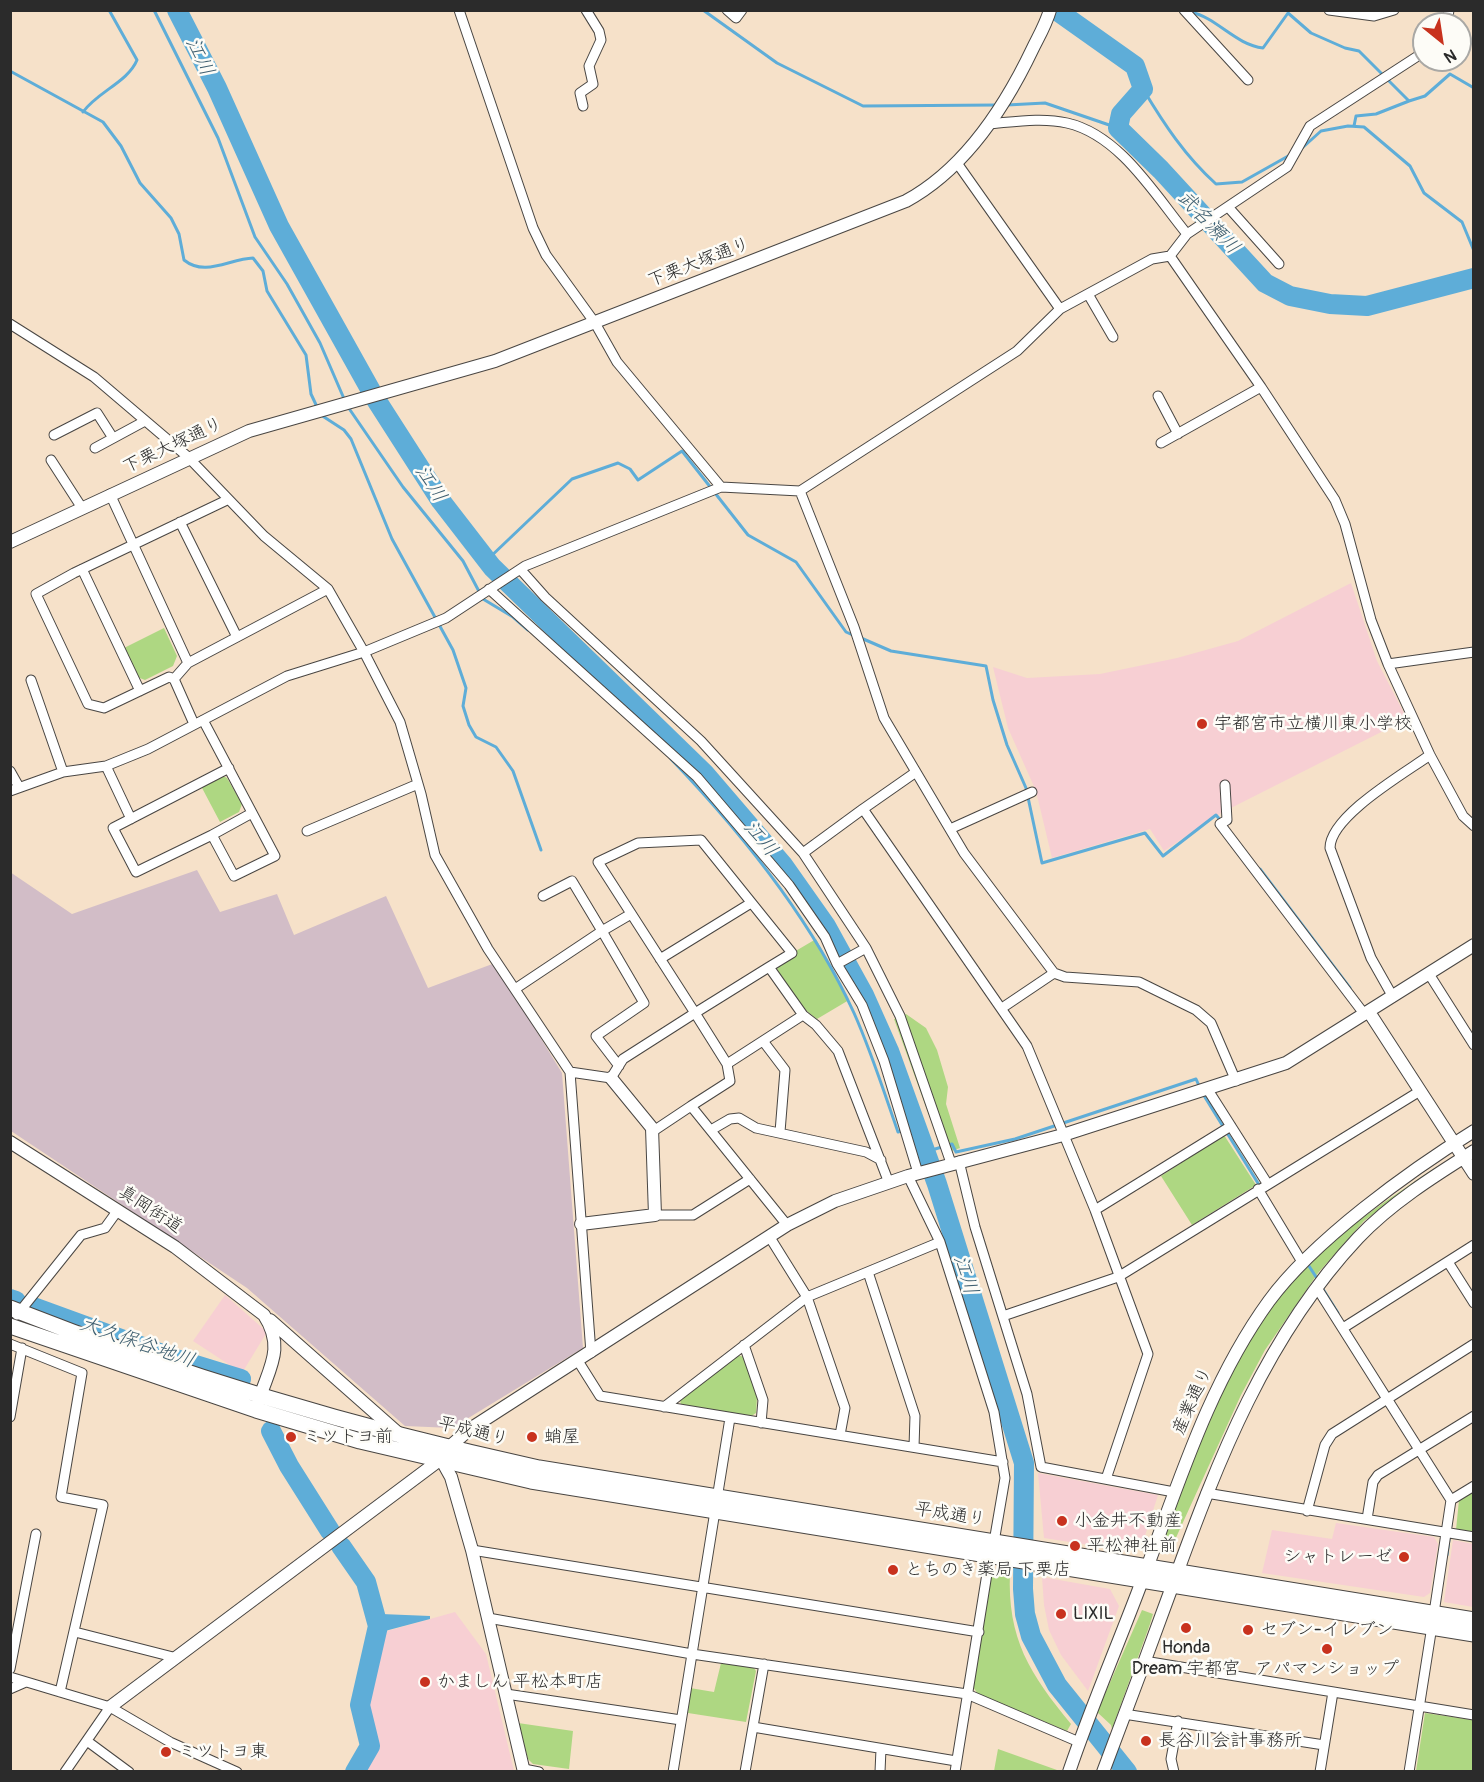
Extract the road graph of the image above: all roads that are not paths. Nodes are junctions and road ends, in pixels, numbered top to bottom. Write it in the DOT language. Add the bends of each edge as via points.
graph roads {
  1 [pos="459,10"];
  2 [pos="586,10"];
  3 [pos="726,10"];
  4 [pos="742,10"];
  5 [pos="1184,10"];
  6 [pos="1329,10"];
  7 [pos="1394,10"];
  8 [pos="1049,14"];
  9 [pos="1412,60"];
  10 [pos="1248,80"];
  11 [pos="583,106"];
  12 [pos="989,122"];
  13 [pos="957,163"];
  14 [pos="1226,210"];
  15 [pos="1191,232"];
  16 [pos="1170,256"];
  17 [pos="1279,264"];
  18 [pos="1088,294"];
  19 [pos="1060,309"];
  20 [pos="595,323"];
  21 [pos="10,324"];
  22 [pos="20,330"];
  23 [pos="10,335"];
  24 [pos="1113,337"];
  25 [pos="1261,387"];
  26 [pos="1158,396"];
  27 [pos="145,420"];
  28 [pos="1178,434"];
  29 [pos="54,435"];
  30 [pos="113,438"];
  31 [pos="1161,443"];
  32 [pos="95,448"];
  33 [pos="188,457"];
  34 [pos="51,460"];
  35 [pos="721,487"];
  36 [pos="800,490"];
  37 [pos="110,494"];
  38 [pos="227,500"];
  39 [pos="82,508"];
  40 [pos="180,522"];
  41 [pos="10,542"];
  42 [pos="133,544"];
  43 [pos="82,569"];
  44 [pos="521,570"];
  45 [pos="328,589"];
  46 [pos="490,589"];
  47 [pos="237,637"];
  48 [pos="364,652"];
  49 [pos="1473,652"];
  50 [pos="188,663"];
  51 [pos="1388,664"];
  52 [pos="174,679"];
  53 [pos="31,680"];
  54 [pos="140,691"];
  55 [pos="203,720"];
  56 [pos="194,724"];
  57 [pos="1430,755"];
  58 [pos="106,766"];
  59 [pos="229,768"];
  60 [pos="10,771"];
  61 [pos="63,772"];
  62 [pos="916,772"];
  63 [pos="418,784"];
  64 [pos="1225,785"];
  65 [pos="15,789"];
  66 [pos="1032,792"];
  67 [pos="862,809"];
  68 [pos="252,813"];
  69 [pos="130,819"];
  70 [pos="1473,826"];
  71 [pos="950,829"];
  72 [pos="307,831"];
  73 [pos="212,836"];
  74 [pos="803,854"];
  75 [pos="543,896"];
  76 [pos="751,903"];
  77 [pos="631,914"];
  78 [pos="602,931"];
  79 [pos="1473,945"];
  80 [pos="866,948"];
  81 [pos="660,959"];
  82 [pos="837,964"];
  83 [pos="769,967"];
  84 [pos="1054,973"];
  85 [pos="1429,974"];
  86 [pos="515,989"];
  87 [pos="1393,997"];
  88 [pos="1002,1008"];
  89 [pos="695,1013"];
  90 [pos="1367,1014"];
  91 [pos="803,1015"];
  92 [pos="763,1041"];
  93 [pos="1473,1045"];
  94 [pos="728,1064"];
  95 [pos="619,1066"];
  96 [pos="570,1072"];
  97 [pos="611,1078"];
  98 [pos="1236,1081"];
  99 [pos="1208,1090"];
  100 [pos="1420,1091"];
  101 [pos="692,1106"];
  102 [pos="1231,1126"];
  103 [pos="711,1131"];
  104 [pos="1473,1131"];
  105 [pos="652,1132"];
  106 [pos="780,1132"];
  107 [pos="1064,1135"];
  108 [pos="10,1142"];
  109 [pos="1454,1143"];
  110 [pos="1468,1154"];
  111 [pos="880,1160"];
  112 [pos="953,1163"];
  113 [pos="916,1173"];
  114 [pos="1473,1174"];
  115 [pos="750,1179"];
  116 [pos="889,1183"];
  117 [pos="1267,1183"];
  118 [pos="1258,1189"];
  119 [pos="118,1210"];
  120 [pos="1095,1210"];
  121 [pos="655,1215"];
  122 [pos="581,1224"];
  123 [pos="787,1225"];
  124 [pos="769,1236"];
  125 [pos="940,1242"];
  126 [pos="1473,1245"];
  127 [pos="1302,1262"];
  128 [pos="1448,1262"];
  129 [pos="868,1272"];
  130 [pos="1118,1277"];
  131 [pos="1317,1288"];
  132 [pos="807,1297"];
  133 [pos="1473,1303"];
  134 [pos="14,1310"];
  135 [pos="264,1315"];
  136 [pos="1003,1316"];
  137 [pos="11,1328"];
  138 [pos="1343,1328"];
  139 [pos="10,1344"];
  140 [pos="1473,1344"];
  141 [pos="744,1346"];
  142 [pos="22,1348"];
  143 [pos="591,1353"];
  144 [pos="578,1361"];
  145 [pos="1388,1399"];
  146 [pos="258,1402"];
  147 [pos="664,1407"];
  148 [pos="1473,1416"];
  149 [pos="10,1417"];
  150 [pos="730,1418"];
  151 [pos="761,1423"];
  152 [pos="399,1434"];
  153 [pos="840,1435"];
  154 [pos="914,1447"];
  155 [pos="1420,1449"];
  156 [pos="444,1453"];
  157 [pos="1003,1462"];
  158 [pos="1106,1479"];
  159 [pos="1473,1486"];
  160 [pos="1174,1492"];
  161 [pos="1206,1493"];
  162 [pos="1451,1500"];
  163 [pos="716,1505"];
  164 [pos="1307,1511"];
  165 [pos="1366,1519"];
  166 [pos="1447,1532"];
  167 [pos="36,1534"];
  168 [pos="1473,1537"];
  169 [pos="992,1548"];
  170 [pos="472,1550"];
  171 [pos="1145,1574"];
  172 [pos="1175,1579"];
  173 [pos="702,1588"];
  174 [pos="488,1618"];
  175 [pos="1433,1620"];
  176 [pos="1473,1620"];
  177 [pos="75,1632"];
  178 [pos="979,1632"];
  179 [pos="1473,1634"];
  180 [pos="692,1654"];
  181 [pos="177,1658"];
  182 [pos="1144,1662"];
  183 [pos="764,1664"];
  184 [pos="10,1669"];
  185 [pos="10,1677"];
  186 [pos="26,1682"];
  187 [pos="10,1689"];
  188 [pos="60,1692"];
  189 [pos="1333,1692"];
  190 [pos="506,1694"];
  191 [pos="968,1694"];
  192 [pos="1419,1706"];
  193 [pos="110,1707"];
  194 [pos="1124,1714"];
  195 [pos="1473,1715"];
  196 [pos="681,1720"];
  197 [pos="1178,1721"];
  198 [pos="753,1727"];
  199 [pos="1080,1739"];
  200 [pos="87,1741"];
  201 [pos="1323,1745"];
  202 [pos="881,1749"];
  203 [pos="955,1766"];
  204 [pos="1104,1769"];
  205 [pos="524,1770"];
  206 [pos="65,1772"];
  207 [pos="129,1772"];
  208 [pos="237,1772"];
  209 [pos="539,1772"];
  210 [pos="673,1772"];
  211 [pos="746,1772"];
  212 [pos="880,1772"];
  213 [pos="1069,1772"];
  214 [pos="1174,1772"];
  215 [pos="1320,1772"];
  216 [pos="1409,1772"];
  1 -- 20 [label="street" via="533,228 546,255"];
  2 -- 11 [label="street" via="601,40 589,66 593,84 580,93"];
  3 -- 4 [label="street" via="736,18"];
  5 -- 10 [label="street"];
  6 -- 7 [label="street" via="1374,16"];
  8 -- 12 [label="street, 下栗大塚通り" via="1014,90"];
  9 -- 14 [label="street" via="1310,126 1287,167"];
  12 -- 13 [label="street, 下栗大塚通り"];
  12 -- 15 [label="street" via="1067,123 1099,137 1122,155"];
  13 -- 19 [label="street"];
  13 -- 20 [label="street, 下栗大塚通り" via="930,188 906,201"];
  14 -- 15 [label="street"];
  14 -- 17 [label="street"];
  15 -- 16 [label="street"];
  16 -- 18 [label="street" via="1152,259"];
  16 -- 25 [label="street"];
  18 -- 19 [label="street"];
  18 -- 24 [label="street"];
  19 -- 36 [label="street" via="1017,351"];
  20 -- 33 [label="street, 下栗大塚通り" via="495,362 249,431"];
  20 -- 35 [label="street" via="617,362"];
  21 -- 22 [label="street"];
  22 -- 23 [label="street"];
  22 -- 27 [label="street" via="94,377"];
  25 -- 28 [label="street"];
  25 -- 51 [label="street" via="1335,500"];
  26 -- 28 [label="street"];
  27 -- 30 [label="street"];
  27 -- 33 [label="street"];
  28 -- 31 [label="street"];
  29 -- 30 [label="street" via="97,413"];
  30 -- 32 [label="street"];
  33 -- 37 [label="street, 下栗大塚通り"];
  33 -- 38 [label="street"];
  34 -- 39 [label="street"];
  35 -- 36 [label="street"];
  35 -- 44 [label="street"];
  36 -- 62 [label="street" via="854,627 884,718"];
  37 -- 39 [label="street, 下栗大塚通り"];
  37 -- 42 [label="street"];
  38 -- 40 [label="street"];
  38 -- 45 [label="street"];
  39 -- 41 [label="street, 下栗大塚通り"];
  40 -- 42 [label="street"];
  40 -- 47 [label="street"];
  42 -- 43 [label="street"];
  42 -- 50 [label="street"];
  43 -- 54 [label="street"];
  43 -- 54 [label="street" via="36,594 88,705 104,708"];
  44 -- 46 [label="street"];
  44 -- 74 [label="street" via="701,741"];
  45 -- 47 [label="street"];
  45 -- 48 [label="street"];
  46 -- 48 [label="street" via="446,618"];
  46 -- 82 [label="street" via="697,777 789,885 825,937"];
  47 -- 50 [label="street"];
  48 -- 55 [label="street" via="287,676"];
  48 -- 63 [label="street" via="400,722"];
  49 -- 51 [label="street"];
  50 -- 52 [label="street"];
  51 -- 57 [label="street"];
  52 -- 54 [label="street" via="169,677"];
  52 -- 56 [label="street"];
  53 -- 61 [label="street"];
  55 -- 56 [label="street"];
  55 -- 59 [label="street"];
  56 -- 58 [label="street"];
  57 -- 70 [label="street" via="1463,816"];
  57 -- 87 [label="street" via="1351,813 1330,838 1330,848 1371,958"];
  58 -- 61 [label="street"];
  58 -- 69 [label="street"];
  59 -- 68 [label="street"];
  59 -- 69 [label="street"];
  60 -- 65 [label="street"];
  61 -- 65 [label="street"];
  62 -- 67 [label="street"];
  62 -- 71 [label="street"];
  63 -- 72 [label="street"];
  63 -- 86 [label="street" via="435,855"];
  64 -- 90 [label="street" via="1227,820 1220,824"];
  66 -- 71 [label="street"];
  67 -- 74 [label="street"];
  67 -- 88 [label="street"];
  68 -- 73 [label="street"];
  68 -- 73 [label="street" via="275,856 234,876"];
  69 -- 73 [label="street" via="113,828 136,872"];
  71 -- 84 [label="street"];
  74 -- 80 [label="street"];
  75 -- 78 [label="street" via="572,881"];
  76 -- 77 [label="street" via="701,840 638,843 598,862"];
  76 -- 81 [label="street"];
  76 -- 83 [label="street" via="792,953"];
  77 -- 78 [label="street"];
  77 -- 81 [label="street"];
  78 -- 86 [label="street"];
  78 -- 95 [label="street" via="644,1003 596,1036"];
  79 -- 85 [label="street"];
  80 -- 82 [label="street"];
  80 -- 112 [label="street" via="900,1016"];
  81 -- 89 [label="street"];
  82 -- 113 [label="street" via="862,1005 873,1033"];
  83 -- 89 [label="street"];
  83 -- 91 [label="street"];
  84 -- 88 [label="street"];
  84 -- 98 [label="street" via="1140,982 1196,1010 1211,1023"];
  85 -- 87 [label="street"];
  85 -- 93 [label="street"];
  86 -- 96 [label="street"];
  87 -- 90 [label="street"];
  88 -- 107 [label="street" via="1027,1046"];
  89 -- 94 [label="street"];
  89 -- 95 [label="street" via="623,1059"];
  90 -- 98 [label="street" via="1286,1063"];
  90 -- 100 [label="street"];
  91 -- 92 [label="street"];
  91 -- 111 [label="street" via="816,1024 838,1051"];
  92 -- 94 [label="street"];
  92 -- 106 [label="street" via="785,1070"];
  94 -- 101 [label="street" via="730,1081"];
  95 -- 97 [label="street"];
  96 -- 97 [label="street"];
  96 -- 122 [label="street"];
  97 -- 105 [label="street"];
  98 -- 99 [label="street"];
  99 -- 102 [label="street"];
  99 -- 107 [label="street"];
  100 -- 109 [label="street"];
  100 -- 117 [label="street"];
  101 -- 103 [label="street"];
  101 -- 105 [label="street"];
  102 -- 117 [label="street"];
  102 -- 120 [label="street"];
  103 -- 106 [label="street" via="739,1118 756,1128"];
  103 -- 115 [label="street"];
  104 -- 109 [label="street, 産業通り"];
  105 -- 121 [label="street"];
  106 -- 111 [label="street" via="866,1152"];
  107 -- 112 [label="street"];
  107 -- 120 [label="street"];
  108 -- 119 [label="street, 真岡街道"];
  109 -- 110 [label="street"];
  109 -- 127 [label="street, 産業通り"];
  110 -- 114 [label="street"];
  110 -- 131 [label="street" via="1399,1202 1358,1237"];
  111 -- 116 [label="street"];
  112 -- 113 [label="street"];
  112 -- 136 [label="street"];
  113 -- 116 [label="street"];
  113 -- 125 [label="street"];
  115 -- 121 [label="street" via="693,1215"];
  115 -- 123 [label="street"];
  116 -- 123 [label="street" via="835,1201"];
  117 -- 118 [label="street"];
  118 -- 127 [label="street"];
  118 -- 130 [label="street"];
  119 -- 134 [label="street" via="105,1228 81,1235"];
  119 -- 135 [label="street, 真岡街道" via="218,1278"];
  120 -- 130 [label="street"];
  121 -- 122 [label="street"];
  122 -- 143 [label="street"];
  123 -- 124 [label="street"];
  124 -- 132 [label="street"];
  124 -- 143 [label="street"];
  125 -- 129 [label="street"];
  125 -- 157 [label="street" via="994,1412"];
  126 -- 128 [label="street"];
  127 -- 160 [label="street, 産業通り" via="1269,1301 1228,1367"];
  128 -- 133 [label="street"];
  128 -- 138 [label="street"];
  129 -- 132 [label="street"];
  129 -- 154 [label="street" via="915,1416"];
  130 -- 136 [label="street"];
  130 -- 158 [label="street" via="1148,1354"];
  131 -- 138 [label="street"];
  131 -- 161 [label="street" via="1259,1376"];
  132 -- 141 [label="street"];
  132 -- 153 [label="street" via="845,1407"];
  134 -- 137 [label="street"];
  134 -- 146 [label="main road, 平成通り"];
  135 -- 146 [label="street, 真岡街道" via="277,1345"];
  135 -- 152 [label="street, 真岡街道"];
  136 -- 158 [label="street" via="1027,1394 1041,1467"];
  137 -- 146 [label="main road, 平成通り"];
  138 -- 145 [label="street"];
  139 -- 142 [label="street"];
  140 -- 145 [label="street"];
  141 -- 147 [label="street"];
  141 -- 151 [label="street" via="763,1400"];
  142 -- 149 [label="street"];
  142 -- 177 [label="street" via="82,1373 61,1497 103,1505"];
  143 -- 144 [label="street"];
  144 -- 147 [label="street" via="600,1396"];
  144 -- 156 [label="street" via="470,1429"];
  145 -- 155 [label="street"];
  145 -- 164 [label="street" via="1332,1434 1325,1444"];
  146 -- 152 [label="main road, 平成通り"];
  146 -- 156 [label="main road, 平成通り" via="360,1441"];
  147 -- 150 [label="street"];
  148 -- 155 [label="street"];
  150 -- 151 [label="street"];
  150 -- 163 [label="street"];
  151 -- 153 [label="street"];
  152 -- 156 [label="main road, 平成通り"];
  153 -- 154 [label="street"];
  154 -- 157 [label="street"];
  155 -- 162 [label="street"];
  155 -- 165 [label="street" via="1378,1475"];
  156 -- 163 [label="main road, 平成通り" via="587,1477"];
  156 -- 170 [label="street"];
  156 -- 181 [label="street"];
  157 -- 169 [label="street" via="1005,1478"];
  158 -- 160 [label="street"];
  159 -- 162 [label="street"];
  160 -- 171 [label="street, 産業通り"];
  161 -- 164 [label="street"];
  161 -- 172 [label="street"];
  162 -- 166 [label="street"];
  163 -- 169 [label="main road, 平成通り"];
  163 -- 173 [label="street"];
  164 -- 165 [label="street"];
  165 -- 166 [label="street"];
  166 -- 168 [label="street"];
  166 -- 175 [label="street"];
  167 -- 184 [label="street"];
  169 -- 171 [label="main road, 平成通り"];
  169 -- 178 [label="street"];
  170 -- 173 [label="street"];
  170 -- 174 [label="street"];
  171 -- 172 [label="main road"];
  171 -- 199 [label="street, 産業通り"];
  172 -- 175 [label="main road"];
  172 -- 182 [label="street"];
  173 -- 178 [label="street"];
  173 -- 180 [label="street"];
  174 -- 180 [label="street"];
  174 -- 190 [label="street"];
  175 -- 176 [label="main road"];
  175 -- 179 [label="main road"];
  175 -- 192 [label="street"];
  177 -- 181 [label="street"];
  177 -- 188 [label="street"];
  178 -- 191 [label="street"];
  180 -- 183 [label="street"];
  180 -- 196 [label="street"];
  181 -- 193 [label="street"];
  182 -- 189 [label="street"];
  182 -- 194 [label="street"];
  183 -- 191 [label="street"];
  183 -- 198 [label="street"];
  185 -- 186 [label="street"];
  186 -- 187 [label="street"];
  186 -- 188 [label="street"];
  188 -- 193 [label="street"];
  189 -- 192 [label="street"];
  189 -- 201 [label="street"];
  190 -- 196 [label="street"];
  190 -- 205 [label="street"];
  191 -- 199 [label="street"];
  191 -- 203 [label="street"];
  192 -- 195 [label="street"];
  192 -- 216 [label="street"];
  193 -- 200 [label="street"];
  193 -- 208 [label="street" via="170,1742"];
  194 -- 197 [label="street"];
  194 -- 204 [label="street"];
  196 -- 210 [label="street"];
  197 -- 201 [label="street"];
  197 -- 214 [label="street" via="1171,1759"];
  198 -- 202 [label="street"];
  198 -- 211 [label="street"];
  199 -- 213 [label="street, 産業通り"];
  200 -- 206 [label="street"];
  200 -- 207 [label="street"];
  201 -- 215 [label="street"];
  202 -- 203 [label="street"];
  202 -- 212 [label="street"];
  205 -- 209 [label="street"];
}
